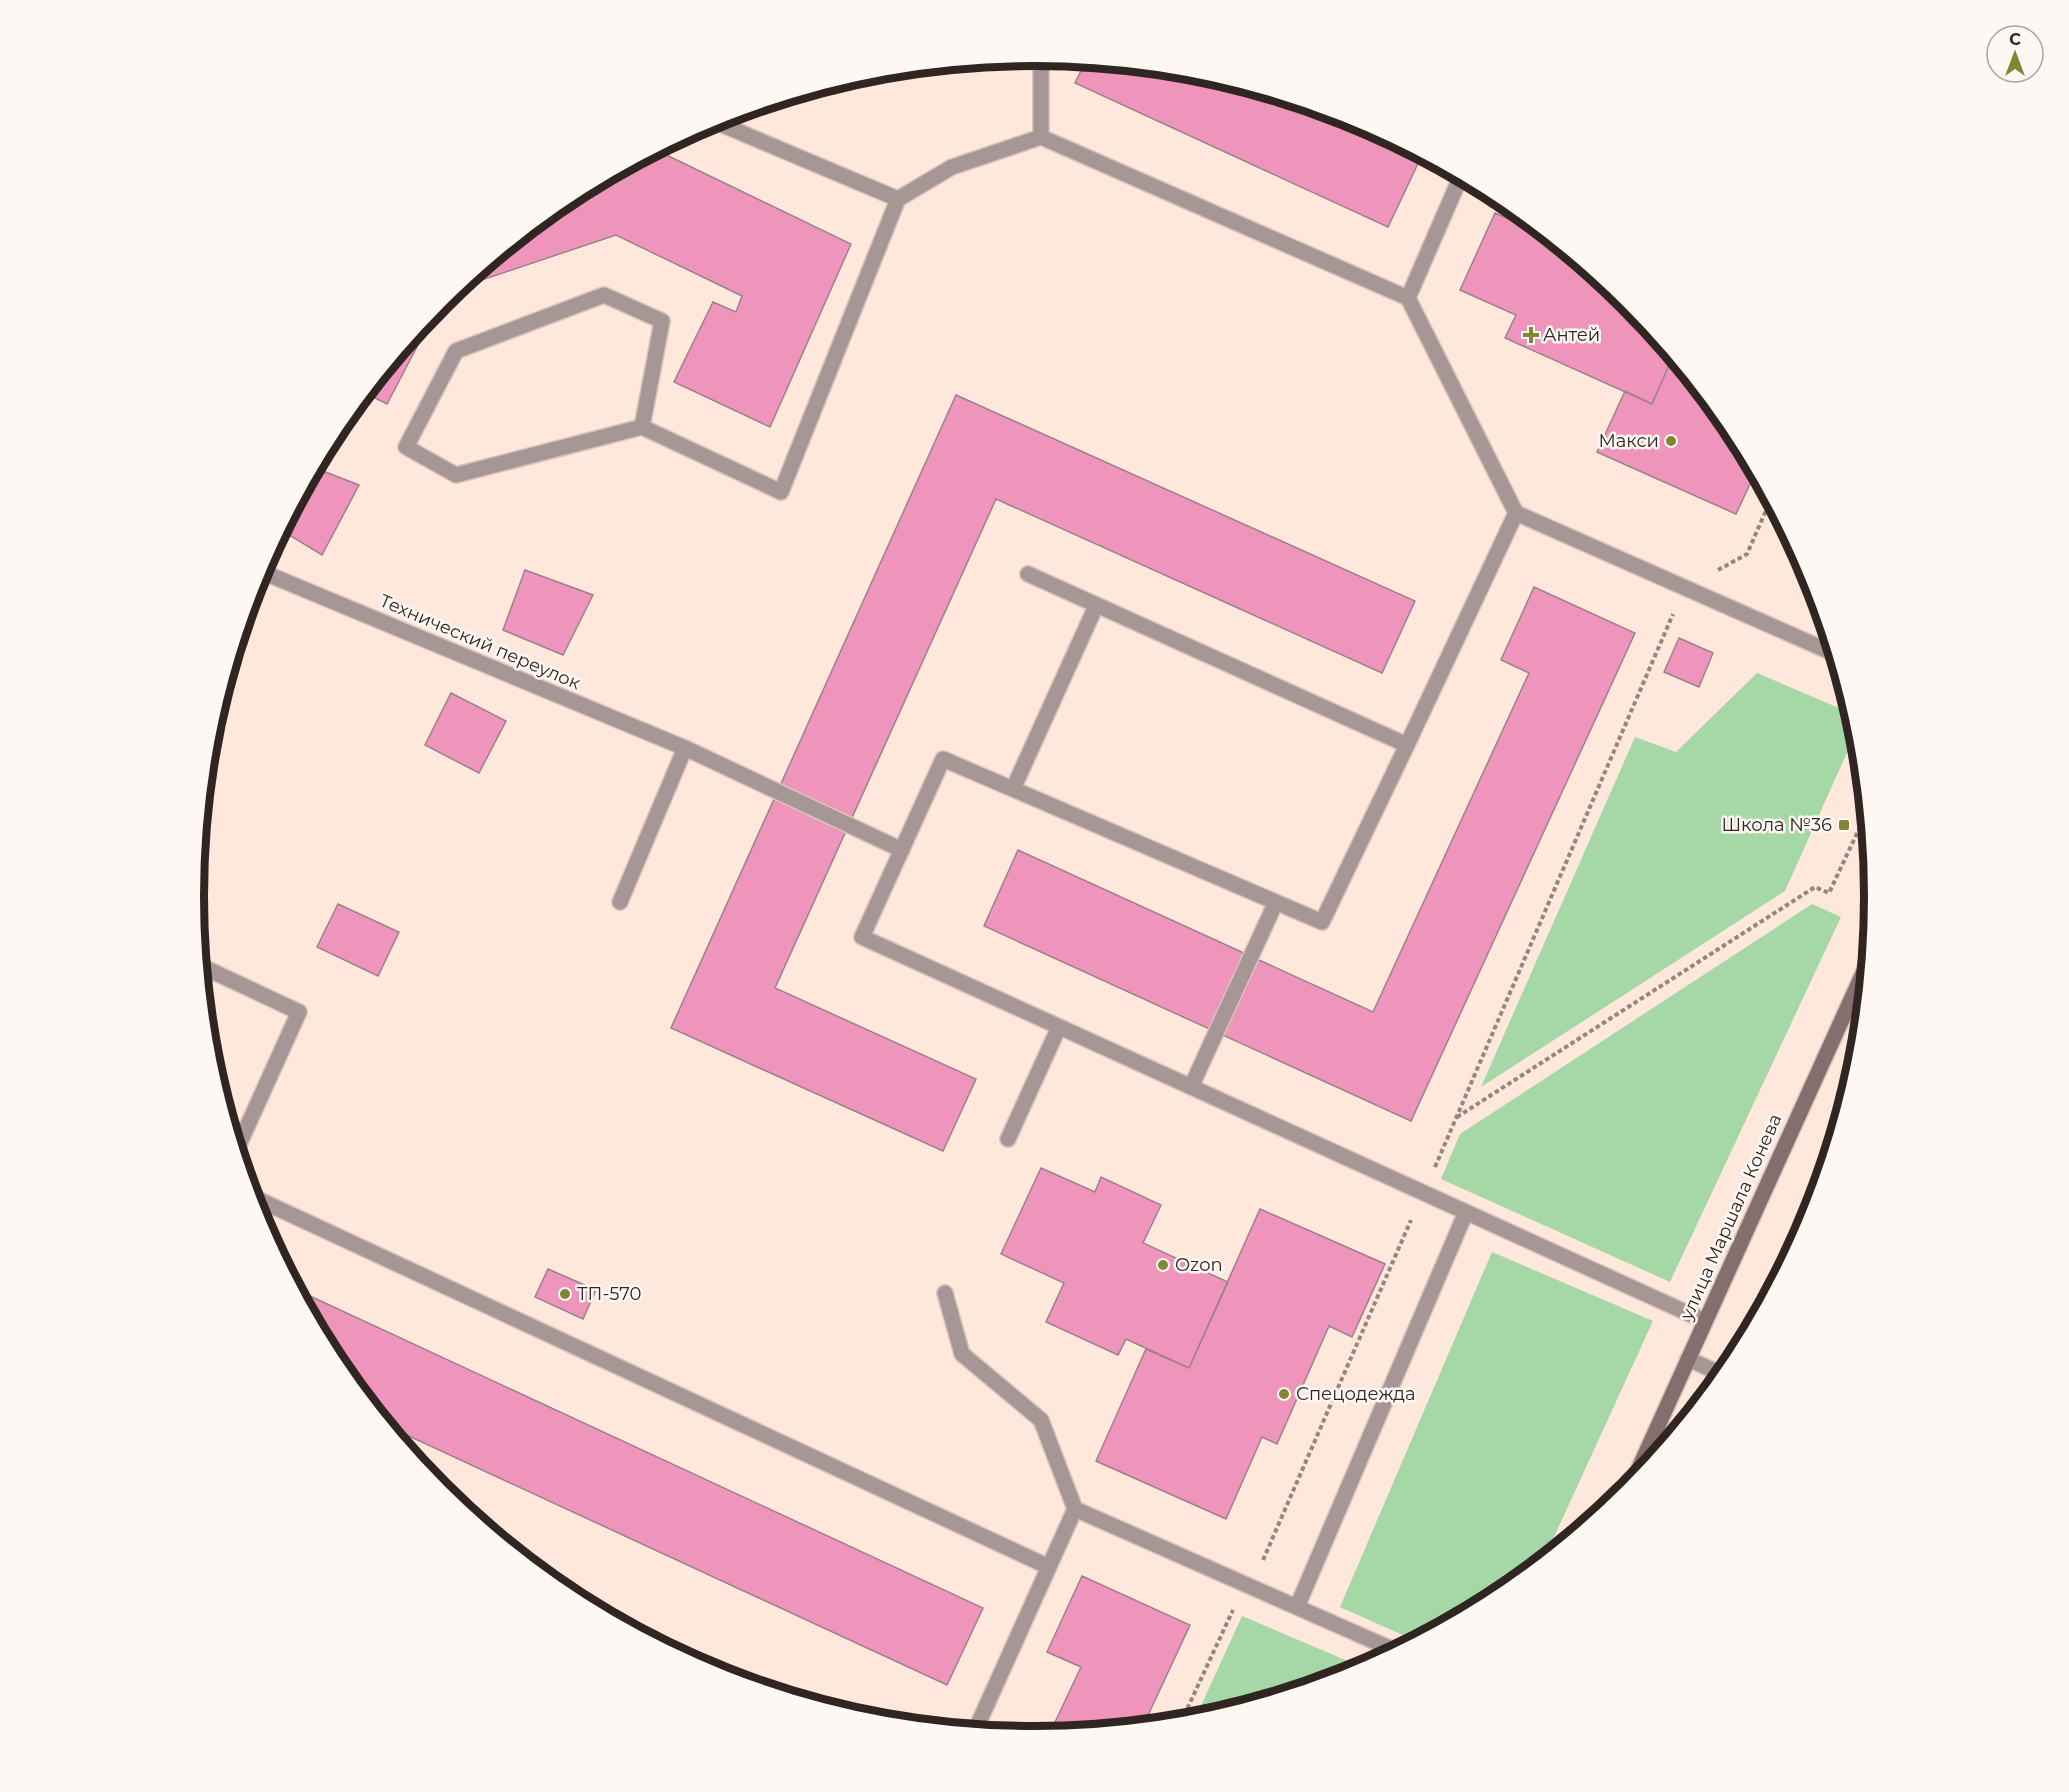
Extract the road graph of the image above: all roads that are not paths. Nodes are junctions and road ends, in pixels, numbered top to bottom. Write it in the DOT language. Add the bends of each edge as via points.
graph roads {
  1 [pos="1041,66"];
  2 [pos="725,126"];
  3 [pos="1041,137"];
  4 [pos="1458,182"];
  5 [pos="898,199"];
  6 [pos="1408,298"];
  7 [pos="642,427"];
  8 [pos="1516,513"];
  9 [pos="1028,574"];
  10 [pos="269,575"];
  11 [pos="1096,606"];
  12 [pos="1827,650"];
  13 [pos="1407,745"];
  14 [pos="685,748"];
  15 [pos="1013,789"];
  16 [pos="902,850"];
  17 [pos="620,902"];
  18 [pos="1276,902"];
  19 [pos="208,969"];
  20 [pos="1856,1008"];
  21 [pos="1059,1027"];
  22 [pos="1191,1087"];
  23 [pos="242,1139"];
  24 [pos="1008,1139"];
  25 [pos="263,1202"];
  26 [pos="1466,1212"];
  27 [pos="945,1293"];
  28 [pos="1705,1321"];
  29 [pos="1688,1359"];
  30 [pos="1715,1371"];
  31 [pos="1642,1461"];
  32 [pos="1075,1509"];
  33 [pos="1049,1567"];
  34 [pos="1297,1607"];
  35 [pos="1387,1647"];
  36 [pos="978,1724"];
  1 -- 3 [label="street"];
  2 -- 5 [label="street"];
  3 -- 5 [label="street" via="952,167"];
  3 -- 6 [label="street"];
  4 -- 6 [label="street"];
  5 -- 7 [label="street" via="781,492"];
  6 -- 8 [label="street"];
  7 -- 7 [label="street" via="456,475 406,447 456,351 604,295 662,321"];
  8 -- 12 [label="street"];
  8 -- 13 [label="street"];
  9 -- 11 [label="street"];
  10 -- 14 [label="street, Технический переулок"];
  11 -- 13 [label="street"];
  11 -- 15 [label="street"];
  13 -- 18 [label="street" via="1322,922"];
  14 -- 16 [label="street, Технический переулок"];
  14 -- 17 [label="street"];
  15 -- 16 [label="street" via="943,759"];
  15 -- 18 [label="street"];
  16 -- 21 [label="street" via="862,937"];
  18 -- 22 [label="street"];
  19 -- 23 [label="street" via="299,1012"];
  20 -- 28 [label="main road, улица Маршала Конева"];
  21 -- 22 [label="street"];
  21 -- 24 [label="street"];
  22 -- 26 [label="street"];
  25 -- 33 [label="street"];
  26 -- 28 [label="street"];
  26 -- 34 [label="street"];
  27 -- 32 [label="street" via="962,1354 1041,1420"];
  28 -- 29 [label="main road, улица Маршала Конева"];
  29 -- 30 [label="street"];
  29 -- 31 [label="main road, улица Маршала Конева"];
  32 -- 33 [label="street"];
  32 -- 34 [label="street"];
  33 -- 36 [label="street"];
  34 -- 35 [label="street"];
}
